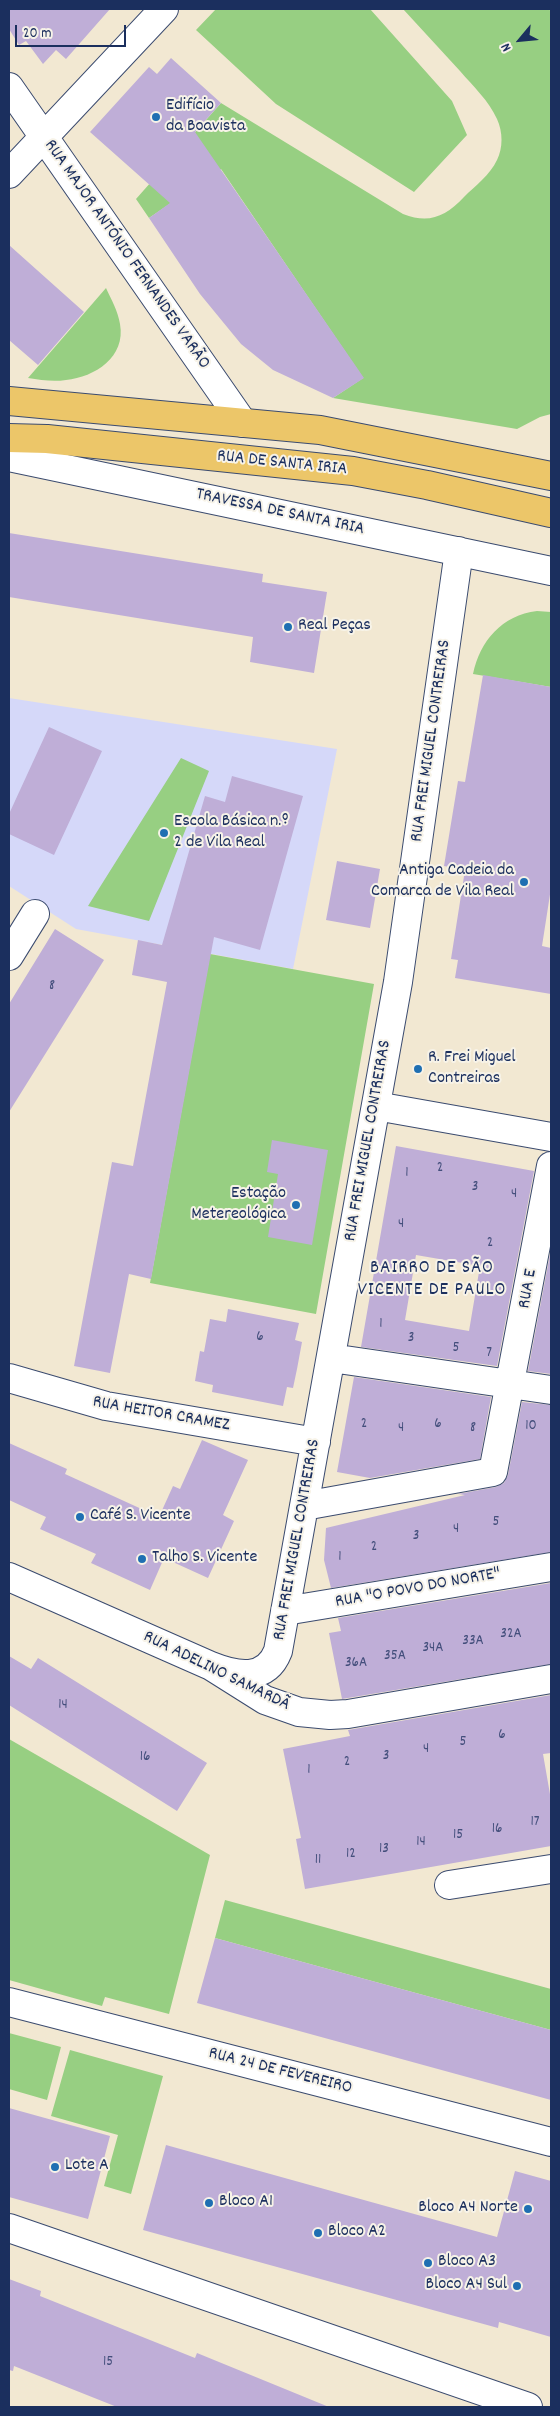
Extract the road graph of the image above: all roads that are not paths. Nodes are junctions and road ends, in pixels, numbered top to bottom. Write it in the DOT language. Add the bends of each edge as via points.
graph roads {
  1 [pos="164,9"];
  2 [pos="9,87"];
  3 [pos="42,136"];
  4 [pos="9,174"];
  5 [pos="9,401"];
  6 [pos="243,423"];
  7 [pos="9,438"];
  8 [pos="9,457"];
  9 [pos="551,476"];
  10 [pos="551,513"];
  11 [pos="459,551"];
  12 [pos="551,571"];
  13 [pos="35,914"];
  14 [pos="9,956"];
  15 [pos="376,1106"];
  16 [pos="551,1137"];
  17 [pos="551,1166"];
  18 [pos="331,1358"];
  19 [pos="9,1378"];
  20 [pos="512,1383"];
  21 [pos="551,1390"];
  22 [pos="316,1442"];
  23 [pos="304,1506"];
  24 [pos="551,1567"];
  25 [pos="9,1576"];
  26 [pos="285,1611"];
  27 [pos="211,1666"];
  28 [pos="551,1679"];
  29 [pos="551,1869"];
  30 [pos="449,1885"];
  31 [pos="9,2002"];
  32 [pos="551,2142"];
  33 [pos="9,2228"];
  34 [pos="528,2407"];
  1 -- 3 [label="street"];
  2 -- 3 [label="street, RUA MAJOR ANTÓNIO FERNANDES VARÃO"];
  3 -- 4 [label="street"];
  3 -- 6 [label="street, RUA MAJOR ANTÓNIO FERNANDES VARÃO"];
  5 -- 6 [label="main road, RUA DE SANTA IRIA"];
  6 -- 9 [label="main road, RUA DE SANTA IRIA" via="320,430"];
  7 -- 10 [label="main road, RUA DE SANTA IRIA" via="47,439 344,470"];
  8 -- 11 [label="street, TRAVESSA DE SANTA IRIA"];
  11 -- 12 [label="street, TRAVESSA DE SANTA IRIA"];
  11 -- 15 [label="street, RUA FREI MIGUEL CONTREIRAS" via="398,982"];
  13 -- 14 [label="street"];
  15 -- 16 [label="street"];
  15 -- 18 [label="street, RUA FREI MIGUEL CONTREIRAS"];
  17 -- 20 [label="street, RUA E"];
  18 -- 20 [label="street"];
  18 -- 22 [label="street, RUA FREI MIGUEL CONTREIRAS"];
  19 -- 22 [label="street, RUA HEITOR CRAMEZ" via="106,1406"];
  20 -- 21 [label="street"];
  20 -- 23 [label="street, RUA E" via="493,1472"];
  22 -- 23 [label="street, RUA FREI MIGUEL CONTREIRAS"];
  23 -- 26 [label="street, RUA FREI MIGUEL CONTREIRAS"];
  24 -- 26 [label="street, RUA \"O POVO DO NORTE\""];
  25 -- 27 [label="street, RUA ADELINO SAMARDÃ"];
  26 -- 27 [label="street, RUA FREI MIGUEL CONTREIRAS" via="278,1651 272,1663 264,1669 240,1675"];
  27 -- 28 [label="street, RUA ADELINO SAMARDÃ" via="265,1700 299,1712 330,1715"];
  29 -- 30 [label="street"];
  31 -- 32 [label="street, RUA 24 DE FEVEREIRO"];
  33 -- 34 [label="street"];
}
